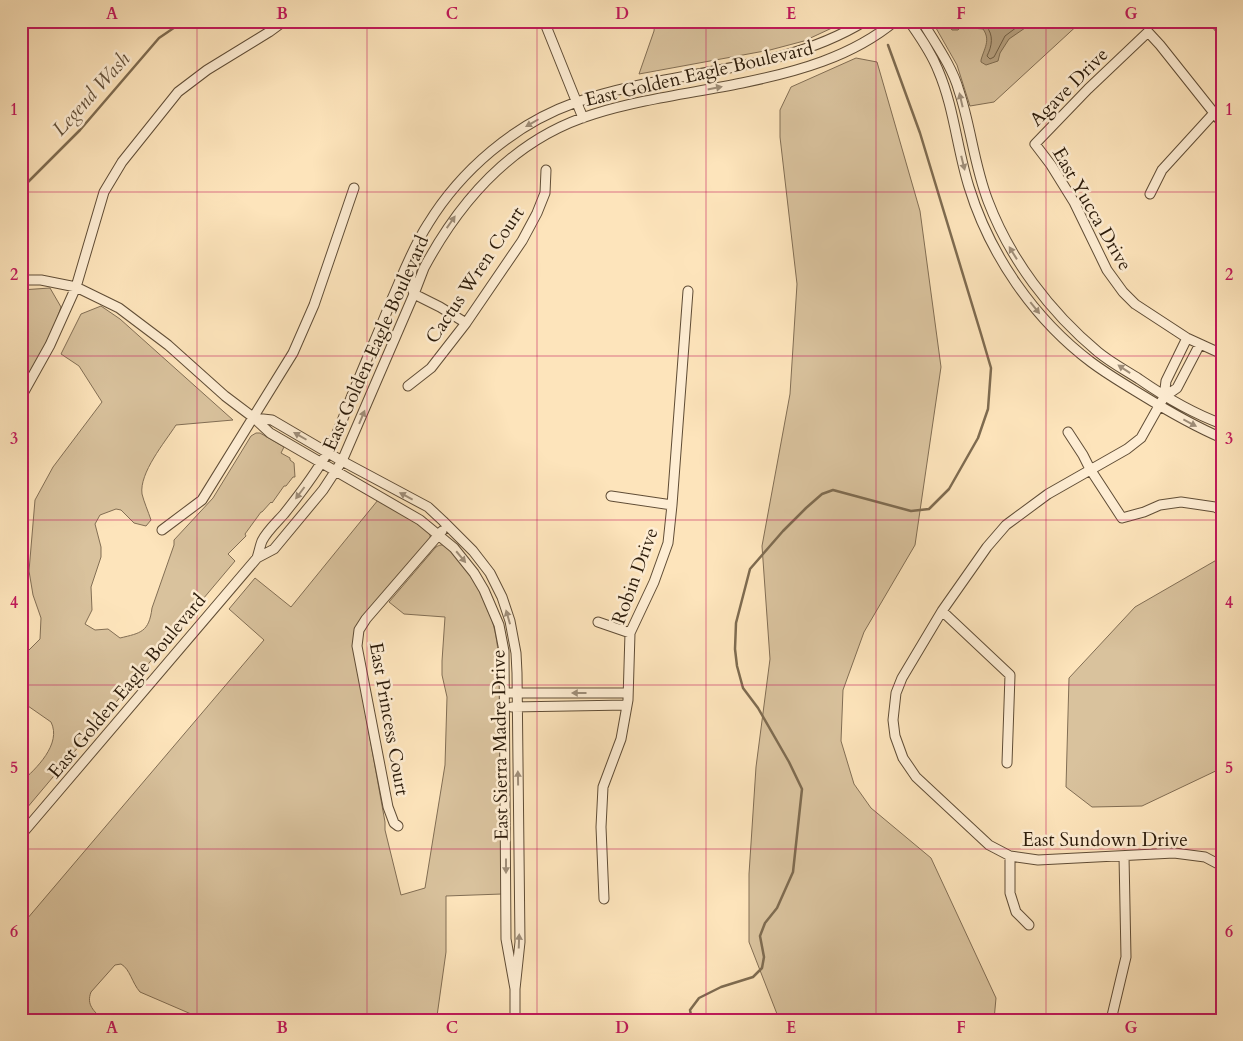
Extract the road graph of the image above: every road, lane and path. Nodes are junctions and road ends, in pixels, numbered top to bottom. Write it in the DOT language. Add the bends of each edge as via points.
graph roads {
  1 [pos="284,21"];
  2 [pos="544,21"];
  3 [pos="865,21"];
  4 [pos="895,21"];
  5 [pos="909,21"];
  6 [pos="922,21"];
  7 [pos="576,102"];
  8 [pos="1214,113"];
  9 [pos="583,118"];
  10 [pos="1222,123"];
  11 [pos="1035,144"];
  12 [pos="546,170"];
  13 [pos="354,188"];
  14 [pos="1150,194"];
  15 [pos="427,224"];
  16 [pos="21,280"];
  17 [pos="76,287"];
  18 [pos="688,291"];
  19 [pos="414,294"];
  20 [pos="466,324"];
  21 [pos="1187,338"];
  22 [pos="1200,344"];
  23 [pos="1222,354"];
  24 [pos="408,386"];
  25 [pos="21,397"];
  26 [pos="1164,397"];
  27 [pos="1158,405"];
  28 [pos="254,418"];
  29 [pos="1222,424"];
  30 [pos="1068,432"];
  31 [pos="1222,438"];
  32 [pos="328,453"];
  33 [pos="342,461"];
  34 [pos="321,462"];
  35 [pos="1090,469"];
  36 [pos="334,471"];
  37 [pos="611,496"];
  38 [pos="672,505"];
  39 [pos="1222,511"];
  40 [pos="447,525"];
  41 [pos="162,530"];
  42 [pos="439,536"];
  43 [pos="257,558"];
  44 [pos="942,611"];
  45 [pos="598,622"];
  46 [pos="630,633"];
  47 [pos="517,693"];
  48 [pos="628,693"];
  49 [pos="504,694"];
  50 [pos="627,705"];
  51 [pos="505,707"];
  52 [pos="517,707"];
  53 [pos="1007,763"];
  54 [pos="398,826"];
  55 [pos="21,835"];
  56 [pos="1010,856"];
  57 [pos="1124,856"];
  58 [pos="1222,866"];
  59 [pos="604,899"];
  60 [pos="1029,925"];
  61 [pos="515,989"];
  62 [pos="515,1020"];
  63 [pos="1111,1020"];
  1 -- 17 [label="street" via="178,92 122,162 104,192"];
  2 -- 7 [label="street"];
  3 -- 7 [label="street, East Golden Eagle Boulevard" via="792,54 617,90"];
  9 -- 4 [label="street, East Golden Eagle Boulevard, one-way" via="638,103 800,70 851,50"];
  5 -- 27 [label="street, one-way" via="938,68 975,203 1014,280 1068,344"];
  26 -- 6 [label="street, one-way" via="1099,353 1070,327 1010,248 987,200 960,91"];
  7 -- 9 [label="street"];
  7 -- 15 [label="street, East Golden Eagle Boulevard, one-way" via="530,123 504,141 460,182"];
  8 -- 10 [label="street"];
  8 -- 11 [label="street, Agave Drive" via="1148,32"];
  8 -- 14 [label="street" via="1162,170"];
  19 -- 9 [label="street, East Golden Eagle Boulevard, one-way" via="438,241 473,194 531,144"];
  11 -- 21 [label="street, East Yucca Drive" via="1069,195 1107,270 1123,292"];
  12 -- 20 [label="street, Cactus Wren Court" via="546,193 537,213"];
  13 -- 28 [label="street" via="314,305 292,353"];
  15 -- 19 [label="street" via="410,276"];
  15 -- 32 [label="street, East Golden Eagle Boulevard" via="404,269"];
  16 -- 17 [label="street, East Sierra Madre Drive" via="42,280"];
  17 -- 25 [label="street" via="50,345"];
  17 -- 28 [label="street, East Sierra Madre Drive" via="119,308"];
  18 -- 38 [label="street, Robin Drive"];
  19 -- 20 [label="street"];
  33 -- 19 [label="street, East Golden Eagle Boulevard, one-way"];
  20 -- 24 [label="street, Cactus Wren Court" via="431,368"];
  21 -- 22 [label="street, East Yucca Drive"];
  21 -- 26 [label="street" via="1166,381"];
  22 -- 23 [label="street, East Yucca Drive"];
  22 -- 26 [label="street" via="1177,388"];
  26 -- 27 [label="street, East Sundown Drive"];
  26 -- 29 [label="street"];
  27 -- 31 [label="street, one-way"];
  27 -- 35 [label="street, East Sundown Drive" via="1141,438"];
  32 -- 28 [label="street, East Sierra Madre Drive, one-way" via="272,420"];
  28 -- 34 [label="street, East Sierra Madre Drive" via="270,433"];
  28 -- 41 [label="street" via="202,500"];
  30 -- 35 [label="street"];
  32 -- 33 [label="street, East Sierra Madre Drive"];
  32 -- 34 [label="street, East Golden Eagle Boulevard"];
  33 -- 36 [label="street, East Golden Eagle Boulevard"];
  40 -- 33 [label="street, East Sierra Madre Drive, one-way" via="428,507"];
  34 -- 36 [label="street, East Sierra Madre Drive"];
  34 -- 43 [label="street, East Golden Eagle Boulevard, one-way" via="263,539"];
  35 -- 39 [label="street" via="1122,518 1160,505 1181,502"];
  35 -- 44 [label="street, East Sundown Drive" via="1006,525"];
  36 -- 42 [label="street, East Sierra Madre Drive" via="420,520"];
  36 -- 43 [label="street, East Golden Eagle Boulevard" via="323,490 274,550"];
  37 -- 38 [label="street"];
  38 -- 46 [label="street, Robin Drive" via="668,543"];
  40 -- 42 [label="street, East Princess Court"];
  47 -- 40 [label="street, East Sierra Madre Drive, one-way" via="516,653 502,597 490,573"];
  42 -- 49 [label="street, East Sierra Madre Drive, one-way" via="454,548 474,573 491,606 502,633"];
  42 -- 54 [label="street, East Princess Court" via="359,630 357,646 388,807"];
  43 -- 55 [label="street, East Golden Eagle Boulevard"];
  44 -- 53 [label="street" via="1010,675"];
  44 -- 56 [label="street, East Sundown Drive" via="896,692 895,736 903,758 916,777 989,845"];
  45 -- 46 [label="street"];
  46 -- 48 [label="street, Robin Drive"];
  48 -- 47 [label="street, one-way"];
  47 -- 49 [label="street"];
  47 -- 52 [label="street, East Sierra Madre Drive"];
  48 -- 50 [label="street, Robin Drive"];
  49 -- 51 [label="street, East Sierra Madre Drive"];
  50 -- 52 [label="street"];
  50 -- 59 [label="street, Robin Drive" via="622,738 603,787"];
  51 -- 52 [label="street"];
  51 -- 61 [label="street, East Sierra Madre Drive, one-way" via="506,939"];
  61 -- 52 [label="street, East Sierra Madre Drive, one-way" via="520,942"];
  56 -- 57 [label="street, East Sundown Drive" via="1038,860"];
  56 -- 60 [label="street" via="1010,892 1016,912"];
  57 -- 58 [label="street, East Sundown Drive" via="1174,853 1206,857"];
  57 -- 63 [label="street" via="1126,957"];
  61 -- 62 [label="street, East Sierra Madre Drive"];
}
